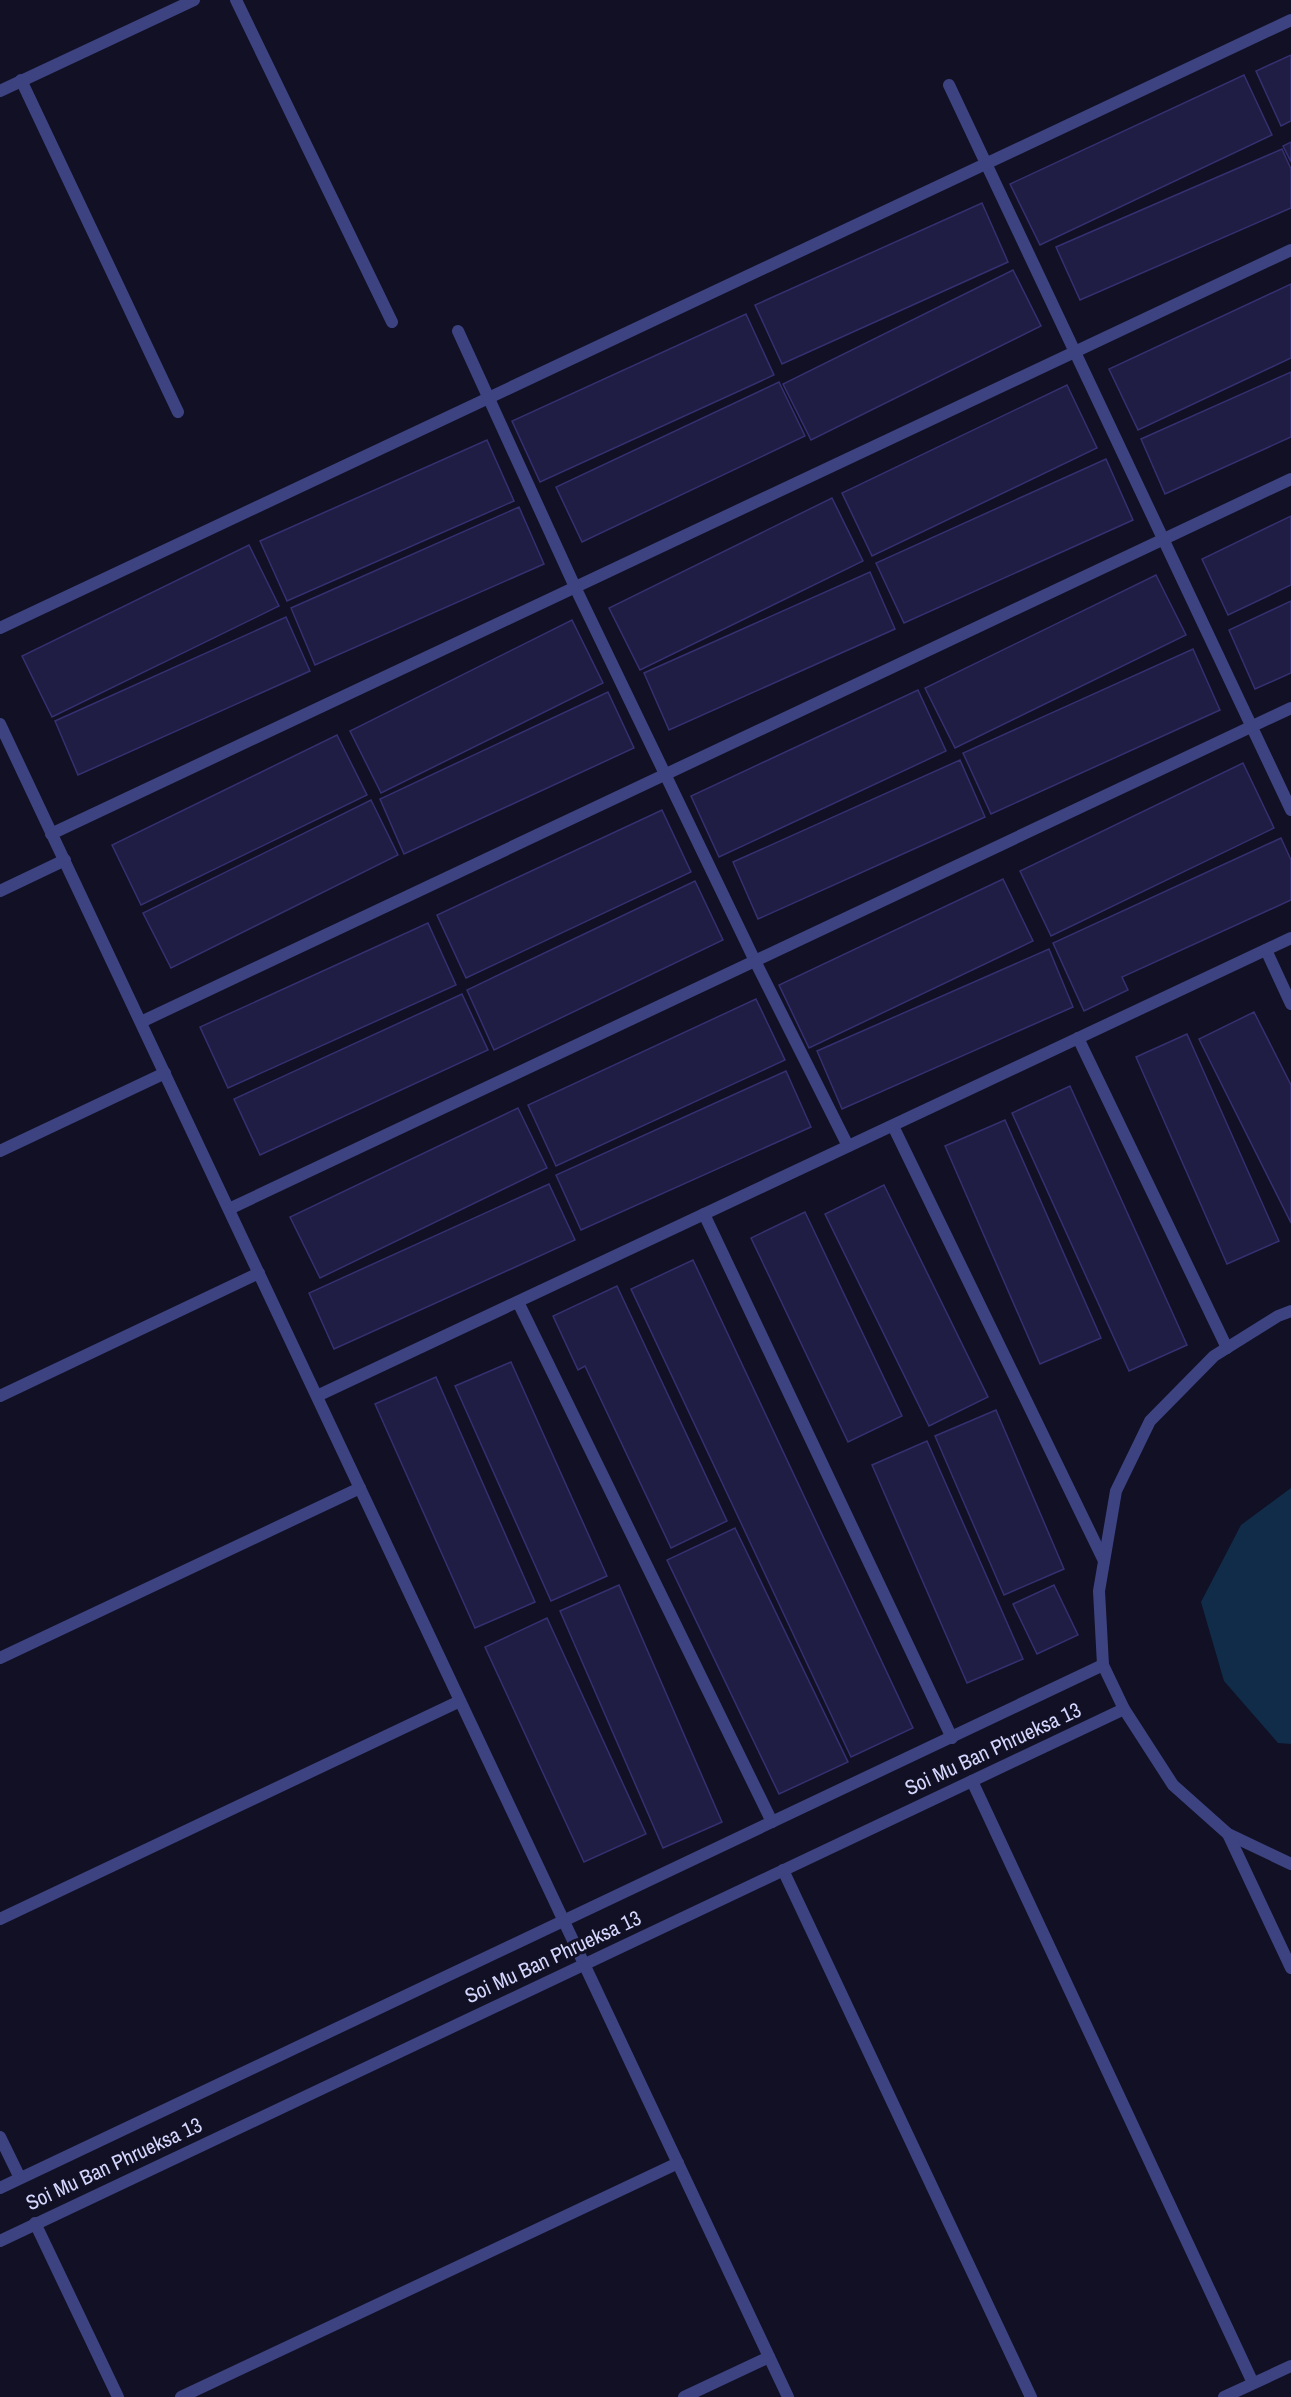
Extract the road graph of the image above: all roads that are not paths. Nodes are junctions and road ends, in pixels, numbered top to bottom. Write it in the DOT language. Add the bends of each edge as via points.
graph roads {
  1 [pos="194,0"];
  2 [pos="236,0"];
  3 [pos="1291,20"];
  4 [pos="21,80"];
  5 [pos="949,85"];
  6 [pos="0,91"];
  7 [pos="987,164"];
  8 [pos="1291,250"];
  9 [pos="392,322"];
  10 [pos="458,331"];
  11 [pos="1074,352"];
  12 [pos="489,398"];
  13 [pos="178,412"];
  14 [pos="1291,479"];
  15 [pos="1165,539"];
  16 [pos="575,587"];
  17 [pos="0,628"];
  18 [pos="1291,708"];
  19 [pos="0,724"];
  20 [pos="1252,726"];
  21 [pos="665,774"];
  22 [pos="1291,810"];
  23 [pos="51,834"];
  24 [pos="64,860"];
  25 [pos="0,891"];
  26 [pos="1291,938"];
  27 [pos="1266,950"];
  28 [pos="755,961"];
  29 [pos="1291,1004"];
  30 [pos="141,1022"];
  31 [pos="1078,1038"];
  32 [pos="165,1073"];
  33 [pos="892,1126"];
  34 [pos="848,1146"];
  35 [pos="0,1151"];
  36 [pos="229,1209"];
  37 [pos="704,1214"];
  38 [pos="259,1273"];
  39 [pos="518,1302"];
  40 [pos="1291,1311"];
  41 [pos="1227,1348"];
  42 [pos="0,1396"];
  43 [pos="317,1396"];
  44 [pos="360,1488"];
  45 [pos="1104,1561"];
  46 [pos="0,1658"];
  47 [pos="1103,1665"];
  48 [pos="460,1701"];
  49 [pos="1124,1709"];
  50 [pos="952,1738"];
  51 [pos="972,1780"];
  52 [pos="772,1822"];
  53 [pos="1228,1834"];
  54 [pos="1291,1864"];
  55 [pos="783,1870"];
  56 [pos="0,1919"];
  57 [pos="564,1921"];
  58 [pos="585,1964"];
  59 [pos="1291,1968"];
  60 [pos="0,2137"];
  61 [pos="678,2163"];
  62 [pos="20,2178"];
  63 [pos="0,2188"];
  64 [pos="35,2223"];
  65 [pos="0,2241"];
  66 [pos="770,2357"];
  67 [pos="1291,2366"];
  68 [pos="1253,2384"];
  69 [pos="118,2397"];
  70 [pos="182,2397"];
  71 [pos="684,2397"];
  72 [pos="789,2397"];
  73 [pos="1031,2397"];
  74 [pos="1224,2397"];
  1 -- 4 [label="street"];
  2 -- 9 [label="street"];
  3 -- 7 [label="street"];
  4 -- 6 [label="street"];
  4 -- 13 [label="street"];
  5 -- 7 [label="street"];
  7 -- 11 [label="street"];
  7 -- 12 [label="street"];
  8 -- 11 [label="street"];
  10 -- 12 [label="street"];
  11 -- 15 [label="street"];
  11 -- 16 [label="street"];
  12 -- 16 [label="street"];
  12 -- 17 [label="street"];
  14 -- 15 [label="street"];
  15 -- 20 [label="street"];
  15 -- 21 [label="street"];
  16 -- 21 [label="street"];
  16 -- 23 [label="street"];
  18 -- 20 [label="street"];
  19 -- 23 [label="street"];
  20 -- 22 [label="street"];
  20 -- 28 [label="street"];
  21 -- 28 [label="street"];
  21 -- 30 [label="street"];
  23 -- 24 [label="street"];
  24 -- 25 [label="street"];
  24 -- 30 [label="street"];
  26 -- 27 [label="street"];
  27 -- 29 [label="street"];
  27 -- 31 [label="street"];
  28 -- 34 [label="street"];
  28 -- 36 [label="street"];
  30 -- 32 [label="street"];
  31 -- 33 [label="street"];
  31 -- 41 [label="street"];
  32 -- 35 [label="street"];
  32 -- 36 [label="street"];
  33 -- 34 [label="street"];
  33 -- 45 [label="street"];
  34 -- 37 [label="street"];
  36 -- 38 [label="street"];
  37 -- 39 [label="street"];
  37 -- 50 [label="street"];
  38 -- 42 [label="street"];
  38 -- 43 [label="street"];
  39 -- 43 [label="street"];
  39 -- 52 [label="street"];
  40 -- 41 [label="street"];
  41 -- 45 [label="street" via="1214,1356 1150,1421 1116,1491"];
  43 -- 44 [label="street"];
  44 -- 46 [label="street"];
  44 -- 48 [label="street"];
  45 -- 47 [label="street" via="1099,1591"];
  47 -- 49 [label="street"];
  47 -- 50 [label="street, Soi Mu Ban Phrueksa 13"];
  48 -- 56 [label="street"];
  48 -- 57 [label="street"];
  49 -- 51 [label="street, Soi Mu Ban Phrueksa 13"];
  49 -- 53 [label="street" via="1173,1785"];
  50 -- 52 [label="street, Soi Mu Ban Phrueksa 13"];
  51 -- 55 [label="street, Soi Mu Ban Phrueksa 13"];
  51 -- 68 [label="street"];
  52 -- 57 [label="street, Soi Mu Ban Phrueksa 13"];
  53 -- 54 [label="street"];
  53 -- 59 [label="street"];
  55 -- 58 [label="street, Soi Mu Ban Phrueksa 13"];
  55 -- 73 [label="street"];
  57 -- 58 [label="street"];
  57 -- 62 [label="street, Soi Mu Ban Phrueksa 13"];
  58 -- 61 [label="street"];
  58 -- 64 [label="street, Soi Mu Ban Phrueksa 13"];
  60 -- 62 [label="street"];
  61 -- 66 [label="street"];
  61 -- 70 [label="street"];
  62 -- 63 [label="street, Soi Mu Ban Phrueksa 13"];
  64 -- 65 [label="street, Soi Mu Ban Phrueksa 13"];
  64 -- 69 [label="street"];
  66 -- 71 [label="street"];
  66 -- 72 [label="street"];
  67 -- 68 [label="street"];
  68 -- 74 [label="street"];
}
